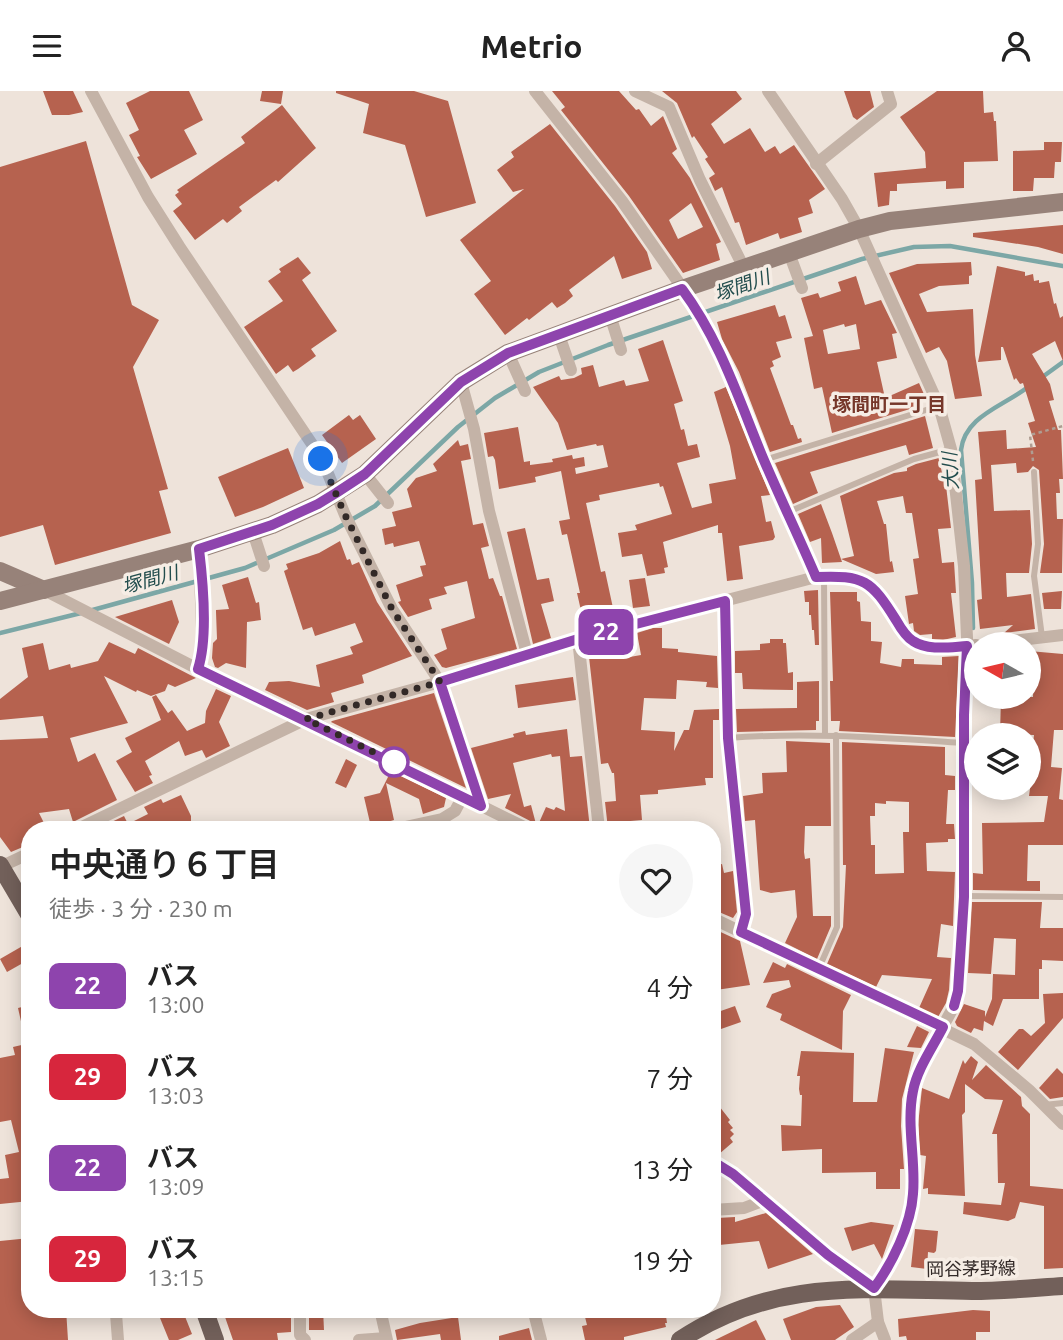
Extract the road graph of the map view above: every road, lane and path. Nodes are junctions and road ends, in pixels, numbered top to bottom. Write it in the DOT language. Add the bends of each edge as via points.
graph roads {
  1 [pos="91,91"];
  2 [pos="535,91"];
  3 [pos="635,91"];
  4 [pos="768,91"];
  5 [pos="887,91"];
  6 [pos="816,164"];
  7 [pos="1063,202"];
  8 [pos="859,229"];
  9 [pos="789,253"];
  10 [pos="744,268"];
  11 [pos="802,288"];
  12 [pos="682,289"];
  13 [pos="610,315"];
  14 [pos="558,333"];
  15 [pos="621,350"];
  16 [pos="508,353"];
  17 [pos="571,370"];
  18 [pos="461,382"];
  19 [pos="525,391"];
  20 [pos="939,406"];
  21 [pos="1063,426"];
  22 [pos="951,449"];
  23 [pos="764,460"];
  24 [pos="1034,472"];
  25 [pos="369,481"];
  26 [pos="336,493"];
  27 [pos="387,503"];
  28 [pos="788,512"];
  29 [pos="253,531"];
  30 [pos="199,549"];
  31 [pos="264,566"];
  32 [pos="0,571"];
  33 [pos="820,577"];
  34 [pos="44,590"];
  35 [pos="0,601"];
  36 [pos="725,601"];
  37 [pos="971,632"];
  38 [pos="1063,635"];
  39 [pos="1042,637"];
  40 [pos="578,639"];
  41 [pos="964,646"];
  42 [pos="527,654"];
  43 [pos="198,669"];
  44 [pos="440,682"];
  45 [pos="306,719"];
  46 [pos="825,735"];
  47 [pos="836,735"];
  48 [pos="728,738"];
  49 [pos="964,743"];
  50 [pos="463,796"];
  51 [pos="964,800"];
  52 [pos="481,806"];
  53 [pos="95,821"];
  54 [pos="433,821"];
  55 [pos="502,821"];
  56 [pos="598,821"];
  57 [pos="21,857"];
  58 [pos="0,866"];
  59 [pos="964,897"];
  60 [pos="1063,897"];
  61 [pos="21,901"];
  62 [pos="721,922"];
  63 [pos="741,932"];
  64 [pos="819,968"];
  65 [pos="943,1027"];
  66 [pos="1063,1103"];
  67 [pos="1042,1105"];
  68 [pos="1063,1124"];
  69 [pos="721,1167"];
  70 [pos="765,1200"];
  71 [pos="721,1209"];
  72 [pos="1063,1286"];
  73 [pos="874,1288"];
  74 [pos="721,1317"];
  75 [pos="116,1318"];
  76 [pos="207,1318"];
  77 [pos="300,1318"];
  78 [pos="382,1318"];
  79 [pos="535,1318"];
  80 [pos="719,1318"];
  81 [pos="878,1322"];
  82 [pos="387,1339"];
  83 [pos="118,1340"];
  84 [pos="215,1340"];
  85 [pos="305,1340"];
  86 [pos="359,1340"];
  87 [pos="541,1340"];
  88 [pos="680,1340"];
  89 [pos="852,1340"];
  90 [pos="885,1340"];
  1 -- 26 [label="street" via="148,197 321,459"];
  2 -- 12 [label="street" via="622,201"];
  3 -- 10 [label="street" via="669,107"];
  4 -- 6 [label="street"];
  5 -- 6 [label="street" via="891,104"];
  6 -- 8 [label="street"];
  7 -- 8 [label="street" via="890,221"];
  8 -- 9 [label="street"];
  8 -- 20 [label="street"];
  9 -- 10 [label="street"];
  9 -- 11 [label="street"];
  10 -- 12 [label="street"];
  12 -- 13 [label="street"];
  12 -- 23 [label="street" via="731,375"];
  13 -- 14 [label="street"];
  13 -- 15 [label="street"];
  14 -- 16 [label="street"];
  14 -- 17 [label="street"];
  16 -- 18 [label="street"];
  16 -- 19 [label="street"];
  18 -- 25 [label="street"];
  18 -- 42 [label="street"];
  20 -- 22 [label="street"];
  20 -- 23 [label="lane"];
  21 -- 24 [label="path" via="1030,435"];
  22 -- 28 [label="lane" via="914,459"];
  22 -- 37 [label="street"];
  23 -- 28 [label="street"];
  24 -- 39 [label="lane" via="1038,544 1034,576"];
  25 -- 26 [label="street"];
  25 -- 27 [label="street"];
  26 -- 29 [label="street"];
  26 -- 44 [label="street" via="392,609"];
  28 -- 33 [label="street"];
  29 -- 30 [label="street"];
  29 -- 31 [label="street"];
  30 -- 34 [label="street"];
  30 -- 43 [label="street" via="203,654"];
  32 -- 34 [label="street"];
  33 -- 36 [label="street"];
  33 -- 41 [label="street" via="849,577 874,587 913,641 932,647"];
  33 -- 46 [label="lane"];
  34 -- 35 [label="street"];
  34 -- 43 [label="street"];
  36 -- 40 [label="street"];
  36 -- 48 [label="street"];
  38 -- 39 [label="street"];
  40 -- 42 [label="street"];
  40 -- 56 [label="street"];
  42 -- 44 [label="street"];
  43 -- 45 [label="street"];
  44 -- 45 [label="street"];
  44 -- 52 [label="street"];
  45 -- 50 [label="street"];
  45 -- 53 [label="street"];
  46 -- 47 [label="lane"];
  46 -- 48 [label="lane"];
  47 -- 49 [label="lane"];
  47 -- 64 [label="lane" via="836,927"];
  48 -- 63 [label="street" via="746,914"];
  50 -- 52 [label="street"];
  50 -- 54 [label="street" via="455,811"];
  51 -- 59 [label="street"];
  52 -- 55 [label="street"];
  57 -- 58 [label="street"];
  58 -- 61 [label="main road"];
  59 -- 60 [label="lane"];
  59 -- 65 [label="street" via="958,991"];
  62 -- 63 [label="street"];
  63 -- 64 [label="street"];
  64 -- 65 [label="street"];
  65 -- 67 [label="street" via="974,1044"];
  65 -- 73 [label="street" via="913,1087 909,1111 911,1210 889,1268"];
  66 -- 67 [label="lane"];
  67 -- 68 [label="street"];
  69 -- 70 [label="street"];
  70 -- 71 [label="street"];
  70 -- 73 [label="street"];
  72 -- 73 [label="main road, 岡谷茅野線" via="975,1291"];
  73 -- 74 [label="main road, 岡谷茅野線" via="818,1290 772,1299"];
  73 -- 81 [label="street"];
  75 -- 83 [label="street"];
  76 -- 84 [label="main road"];
  77 -- 85 [label="street" via="300,1335"];
  78 -- 82 [label="street"];
  79 -- 87 [label="street"];
  80 -- 88 [label="main road, 岡谷茅野線"];
  81 -- 89 [label="street"];
  81 -- 90 [label="street"];
  82 -- 86 [label="street"];
}
